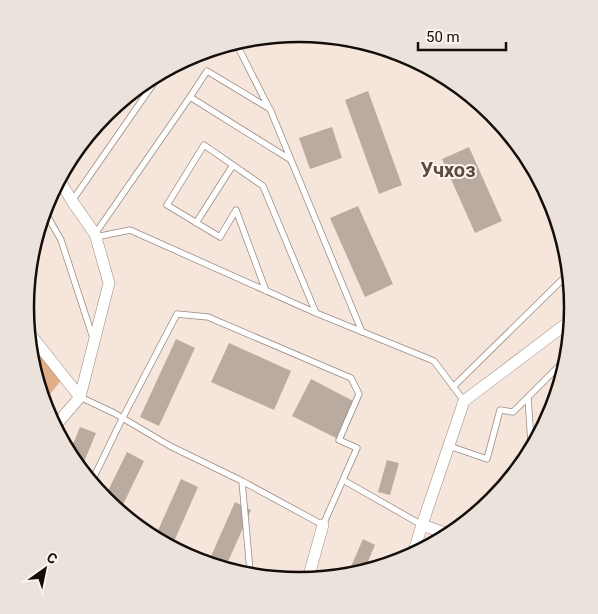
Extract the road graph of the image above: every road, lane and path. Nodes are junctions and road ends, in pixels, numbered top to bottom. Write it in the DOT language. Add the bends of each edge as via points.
graph roads {
  1 [pos="239,49"];
  2 [pos="152,86"];
  3 [pos="190,97"];
  4 [pos="270,109"];
  5 [pos="291,160"];
  6 [pos="233,165"];
  7 [pos="63,186"];
  8 [pos="72,201"];
  9 [pos="49,219"];
  10 [pos="196,223"];
  11 [pos="96,236"];
  12 [pos="563,279"];
  13 [pos="266,291"];
  14 [pos="316,313"];
  15 [pos="564,326"];
  16 [pos="362,332"];
  17 [pos="36,342"];
  18 [pos="94,342"];
  19 [pos="557,368"];
  20 [pos="453,387"];
  21 [pos="528,397"];
  22 [pos="80,398"];
  23 [pos="464,401"];
  24 [pos="122,418"];
  25 [pos="60,421"];
  26 [pos="531,437"];
  27 [pos="449,446"];
  28 [pos="95,475"];
  29 [pos="343,480"];
  30 [pos="242,481"];
  31 [pos="323,525"];
  32 [pos="422,525"];
  33 [pos="441,531"];
  34 [pos="416,545"];
  35 [pos="250,567"];
  36 [pos="310,572"];
  1 -- 4 [label="lane"];
  2 -- 8 [label="lane"];
  3 -- 4 [label="lane" via="206,71"];
  3 -- 5 [label="lane"];
  3 -- 11 [label="lane"];
  4 -- 5 [label="lane"];
  5 -- 16 [label="lane"];
  6 -- 10 [label="lane"];
  6 -- 10 [label="lane" via="204,145 167,205"];
  6 -- 14 [label="lane" via="264,186"];
  7 -- 8 [label="street"];
  8 -- 11 [label="street"];
  9 -- 18 [label="lane" via="61,240"];
  10 -- 13 [label="lane" via="220,237 236,210"];
  11 -- 13 [label="lane" via="130,230"];
  11 -- 18 [label="street" via="109,284"];
  12 -- 20 [label="lane"];
  13 -- 14 [label="lane"];
  14 -- 16 [label="lane"];
  15 -- 23 [label="street"];
  16 -- 20 [label="lane" via="434,361"];
  17 -- 22 [label="street"];
  18 -- 22 [label="street"];
  19 -- 21 [label="lane"];
  20 -- 23 [label="lane"];
  21 -- 26 [label="lane"];
  21 -- 27 [label="lane" via="513,412 500,410 487,459"];
  22 -- 24 [label="lane"];
  22 -- 25 [label="street"];
  23 -- 27 [label="street"];
  24 -- 28 [label="lane"];
  24 -- 29 [label="lane" via="177,314 208,317 351,378 359,394 339,440 357,448"];
  24 -- 30 [label="lane"];
  27 -- 32 [label="street"];
  29 -- 31 [label="lane"];
  29 -- 32 [label="lane"];
  30 -- 31 [label="lane"];
  30 -- 35 [label="lane"];
  31 -- 36 [label="street"];
  32 -- 33 [label="street"];
  32 -- 34 [label="street"];
}
